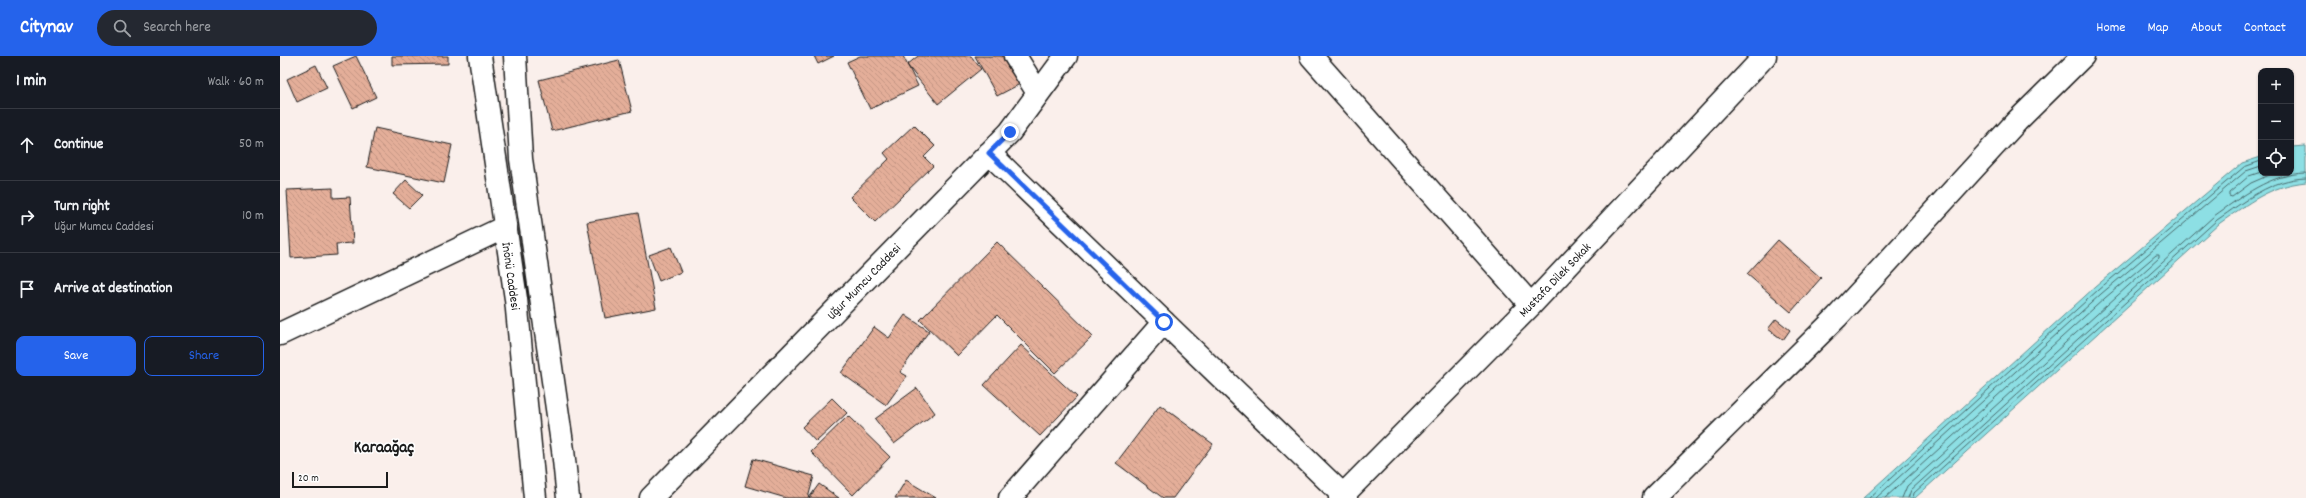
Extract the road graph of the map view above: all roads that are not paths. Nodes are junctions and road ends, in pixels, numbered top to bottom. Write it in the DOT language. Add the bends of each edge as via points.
graph roads {
  1 [pos="480,56"];
  2 [pos="515,56"];
  3 [pos="1015,56"];
  4 [pos="1066,56"];
  5 [pos="1312,56"];
  6 [pos="1765,56"];
  7 [pos="2083,56"];
  8 [pos="1038,93"];
  9 [pos="989,153"];
  10 [pos="505,227"];
  11 [pos="1531,305"];
  12 [pos="1164,322"];
  13 [pos="280,334"];
  14 [pos="1342,497"];
  15 [pos="534,498"];
  16 [pos="568,498"];
  17 [pos="651,498"];
  18 [pos="1010,498"];
  19 [pos="1654,498"];
  1 -- 10 [label="street, İnönü Caddesi"];
  2 -- 16 [label="street, İnönü Caddesi" via="521,159"];
  3 -- 8 [label="street"];
  4 -- 8 [label="street, Uğur Mumcu Caddesi"];
  5 -- 11 [label="street"];
  6 -- 11 [label="street, Mustafa Dilek Sokak"];
  7 -- 19 [label="street" via="2017,121 1837,317"];
  8 -- 9 [label="street, Uğur Mumcu Caddesi" via="1010,132"];
  9 -- 12 [label="street"];
  9 -- 17 [label="street, Uğur Mumcu Caddesi"];
  10 -- 13 [label="street"];
  10 -- 15 [label="street, İnönü Caddesi" via="516,299"];
  11 -- 14 [label="street, Mustafa Dilek Sokak"];
  12 -- 14 [label="street"];
  12 -- 18 [label="street"];
}
